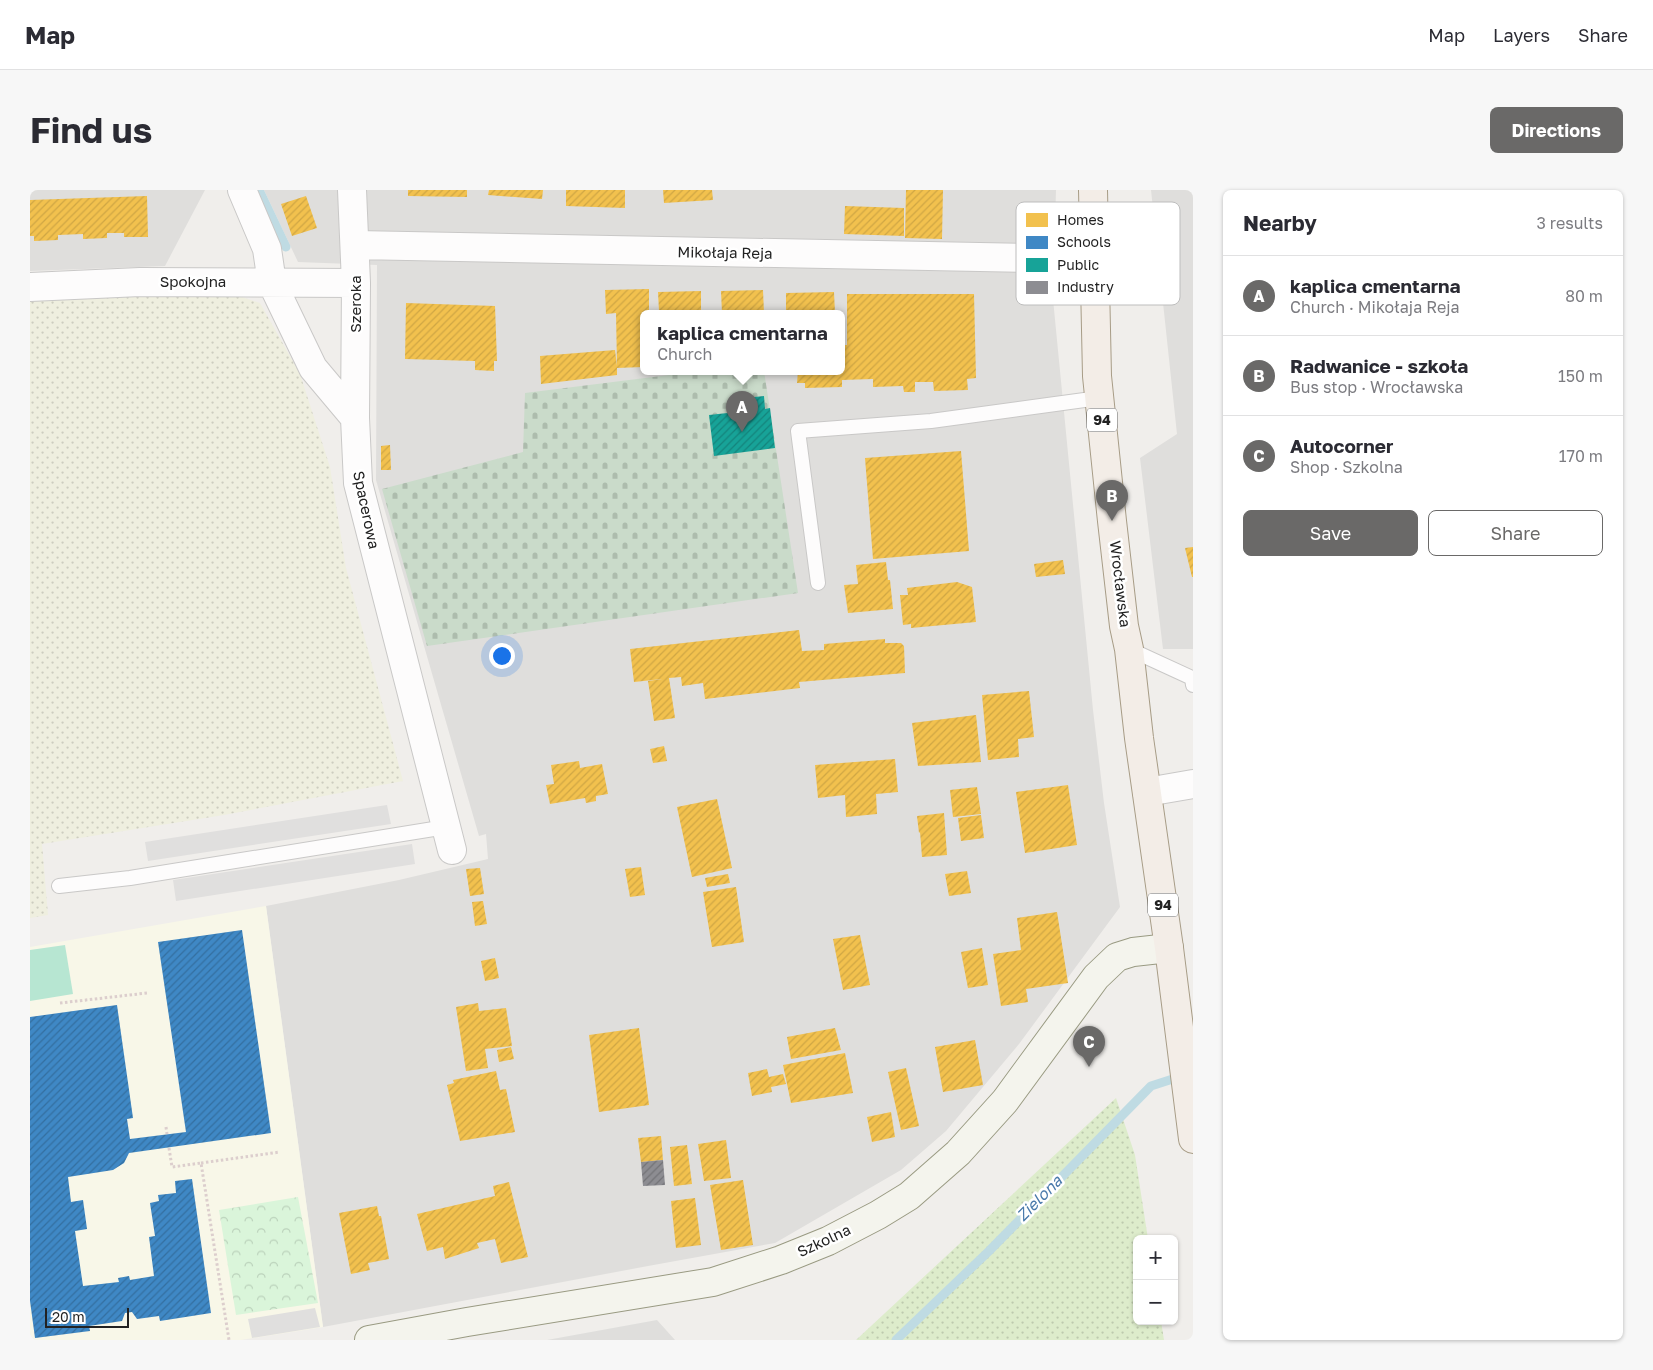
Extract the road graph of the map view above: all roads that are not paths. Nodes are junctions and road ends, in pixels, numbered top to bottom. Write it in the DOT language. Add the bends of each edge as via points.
graph roads {
  1 [pos="242,190"];
  2 [pos="352,190"];
  3 [pos="356,245"];
  4 [pos="1016,258"];
  5 [pos="272,283"];
  6 [pos="356,283"];
  7 [pos="30,287"];
  8 [pos="1095,305"];
  9 [pos="1099,398"];
  10 [pos="355,418"];
  11 [pos="818,583"];
  12 [pos="1129,649"];
  13 [pos="1193,685"];
  14 [pos="1193,784"];
  15 [pos="1147,792"];
  16 [pos="448,839"];
  17 [pos="59,886"];
  18 [pos="1169,948"];
  19 [pos="1191,1127"];
  20 [pos="369,1340"];
  1 -- 5 [label="street" via="267,249"];
  2 -- 3 [label="street, Szeroka"];
  3 -- 4 [label="street, Mikołaja Reja"];
  3 -- 6 [label="street, Szeroka"];
  5 -- 6 [label="street, Spokojna"];
  5 -- 7 [label="street, Spokojna" via="140,282"];
  5 -- 10 [label="street" via="313,368"];
  6 -- 10 [label="street, Szeroka"];
  8 -- 9 [label="main road, Wrocławska / 94"];
  9 -- 11 [label="lane" via="931,421 798,431"];
  9 -- 12 [label="main road, Wrocławska / 94"];
  10 -- 16 [label="street, Spacerowa" via="358,483"];
  12 -- 13 [label="lane" via="1192,678"];
  12 -- 15 [label="main road, 94"];
  14 -- 15 [label="street"];
  15 -- 18 [label="main road, 94"];
  16 -- 17 [label="lane"];
  18 -- 19 [label="main road, 94"];
  18 -- 20 [label="street, Szkolna" via="1117,957 1096,978 1004,1101 958,1154 909,1196 828,1240 782,1260 713,1282"];
}
